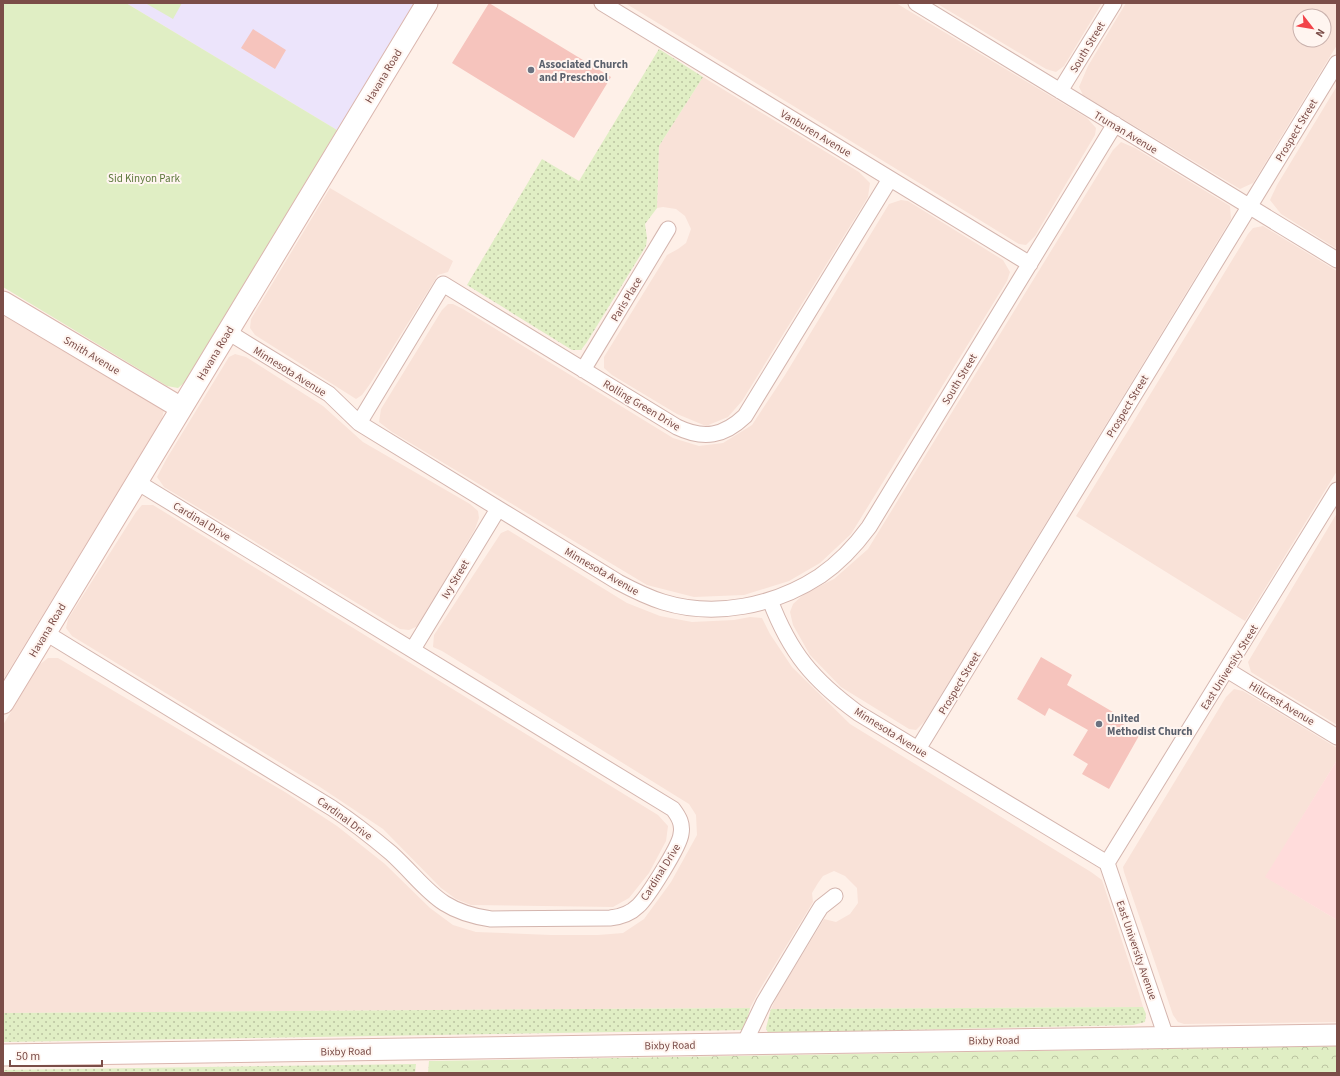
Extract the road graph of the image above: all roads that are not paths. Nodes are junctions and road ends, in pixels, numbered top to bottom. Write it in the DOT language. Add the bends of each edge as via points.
graph roads {
  1 [pos="427,3"];
  2 [pos="602,3"];
  3 [pos="916,3"];
  4 [pos="1114,3"];
  5 [pos="1337,63"];
  6 [pos="1060,91"];
  7 [pos="1115,124"];
  8 [pos="890,179"];
  9 [pos="1249,207"];
  10 [pos="668,229"];
  11 [pos="1337,260"];
  12 [pos="1030,264"];
  13 [pos="3,302"];
  14 [pos="228,332"];
  15 [pos="583,370"];
  16 [pos="181,408"];
  17 [pos="359,423"];
  18 [pos="137,482"];
  19 [pos="1337,490"];
  20 [pos="498,509"];
  21 [pos="770,600"];
  22 [pos="46,633"];
  23 [pos="413,649"];
  24 [pos="1227,670"];
  25 [pos="3,703"];
  26 [pos="1337,737"];
  27 [pos="918,749"];
  28 [pos="1107,863"];
  29 [pos="835,896"];
  30 [pos="1337,1035"];
  31 [pos="1166,1038"];
  32 [pos="744,1044"];
  33 [pos="3,1055"];
  1 -- 14 [label="main road, Havana Road"];
  2 -- 8 [label="street, Vanburen Avenue"];
  3 -- 6 [label="street, Truman Avenue"];
  4 -- 6 [label="street, South Street"];
  5 -- 9 [label="street, Prospect Street"];
  6 -- 7 [label="street, Truman Avenue"];
  7 -- 9 [label="street, Truman Avenue"];
  7 -- 12 [label="street, South Street"];
  8 -- 12 [label="street, Vanburen Avenue"];
  8 -- 15 [label="street, Rolling Green Drive" via="745,416 736,425 712,434 687,432"];
  9 -- 11 [label="street, Truman Avenue"];
  9 -- 27 [label="street, Prospect Street"];
  10 -- 15 [label="street, Paris Place"];
  12 -- 21 [label="street, South Street" via="858,542 820,576 799,589"];
  13 -- 16 [label="main road, Smith Avenue"];
  14 -- 16 [label="main road, Havana Road"];
  14 -- 17 [label="street, Minnesota Avenue" via="329,394"];
  15 -- 17 [label="street, Rolling Green Drive" via="443,284"];
  16 -- 18 [label="main road, Havana Road"];
  17 -- 20 [label="street, Minnesota Avenue"];
  18 -- 22 [label="main road, Havana Road"];
  18 -- 23 [label="street, Cardinal Drive"];
  19 -- 24 [label="street, East University Street"];
  20 -- 21 [label="street, Minnesota Avenue" via="640,594 664,602 714,609 733,608"];
  20 -- 23 [label="street, Ivy Street"];
  21 -- 27 [label="street, Minnesota Avenue" via="787,639 815,678 858,713"];
  22 -- 23 [label="street, Cardinal Drive" via="332,808 392,854 430,894 458,912 491,919 610,918 627,913 638,906 647,897 678,845 682,825 673,809"];
  22 -- 25 [label="main road, Havana Road"];
  24 -- 26 [label="street, Hillcrest Avenue"];
  24 -- 28 [label="street, East University Street"];
  27 -- 28 [label="street, Minnesota Avenue"];
  28 -- 31 [label="street, East University Avenue"];
  29 -- 32 [label="street" via="821,907 816,915 764,1002"];
  30 -- 31 [label="main road, Bixby Road"];
  31 -- 32 [label="main road, Bixby Road"];
  32 -- 33 [label="main road, Bixby Road"];
}
